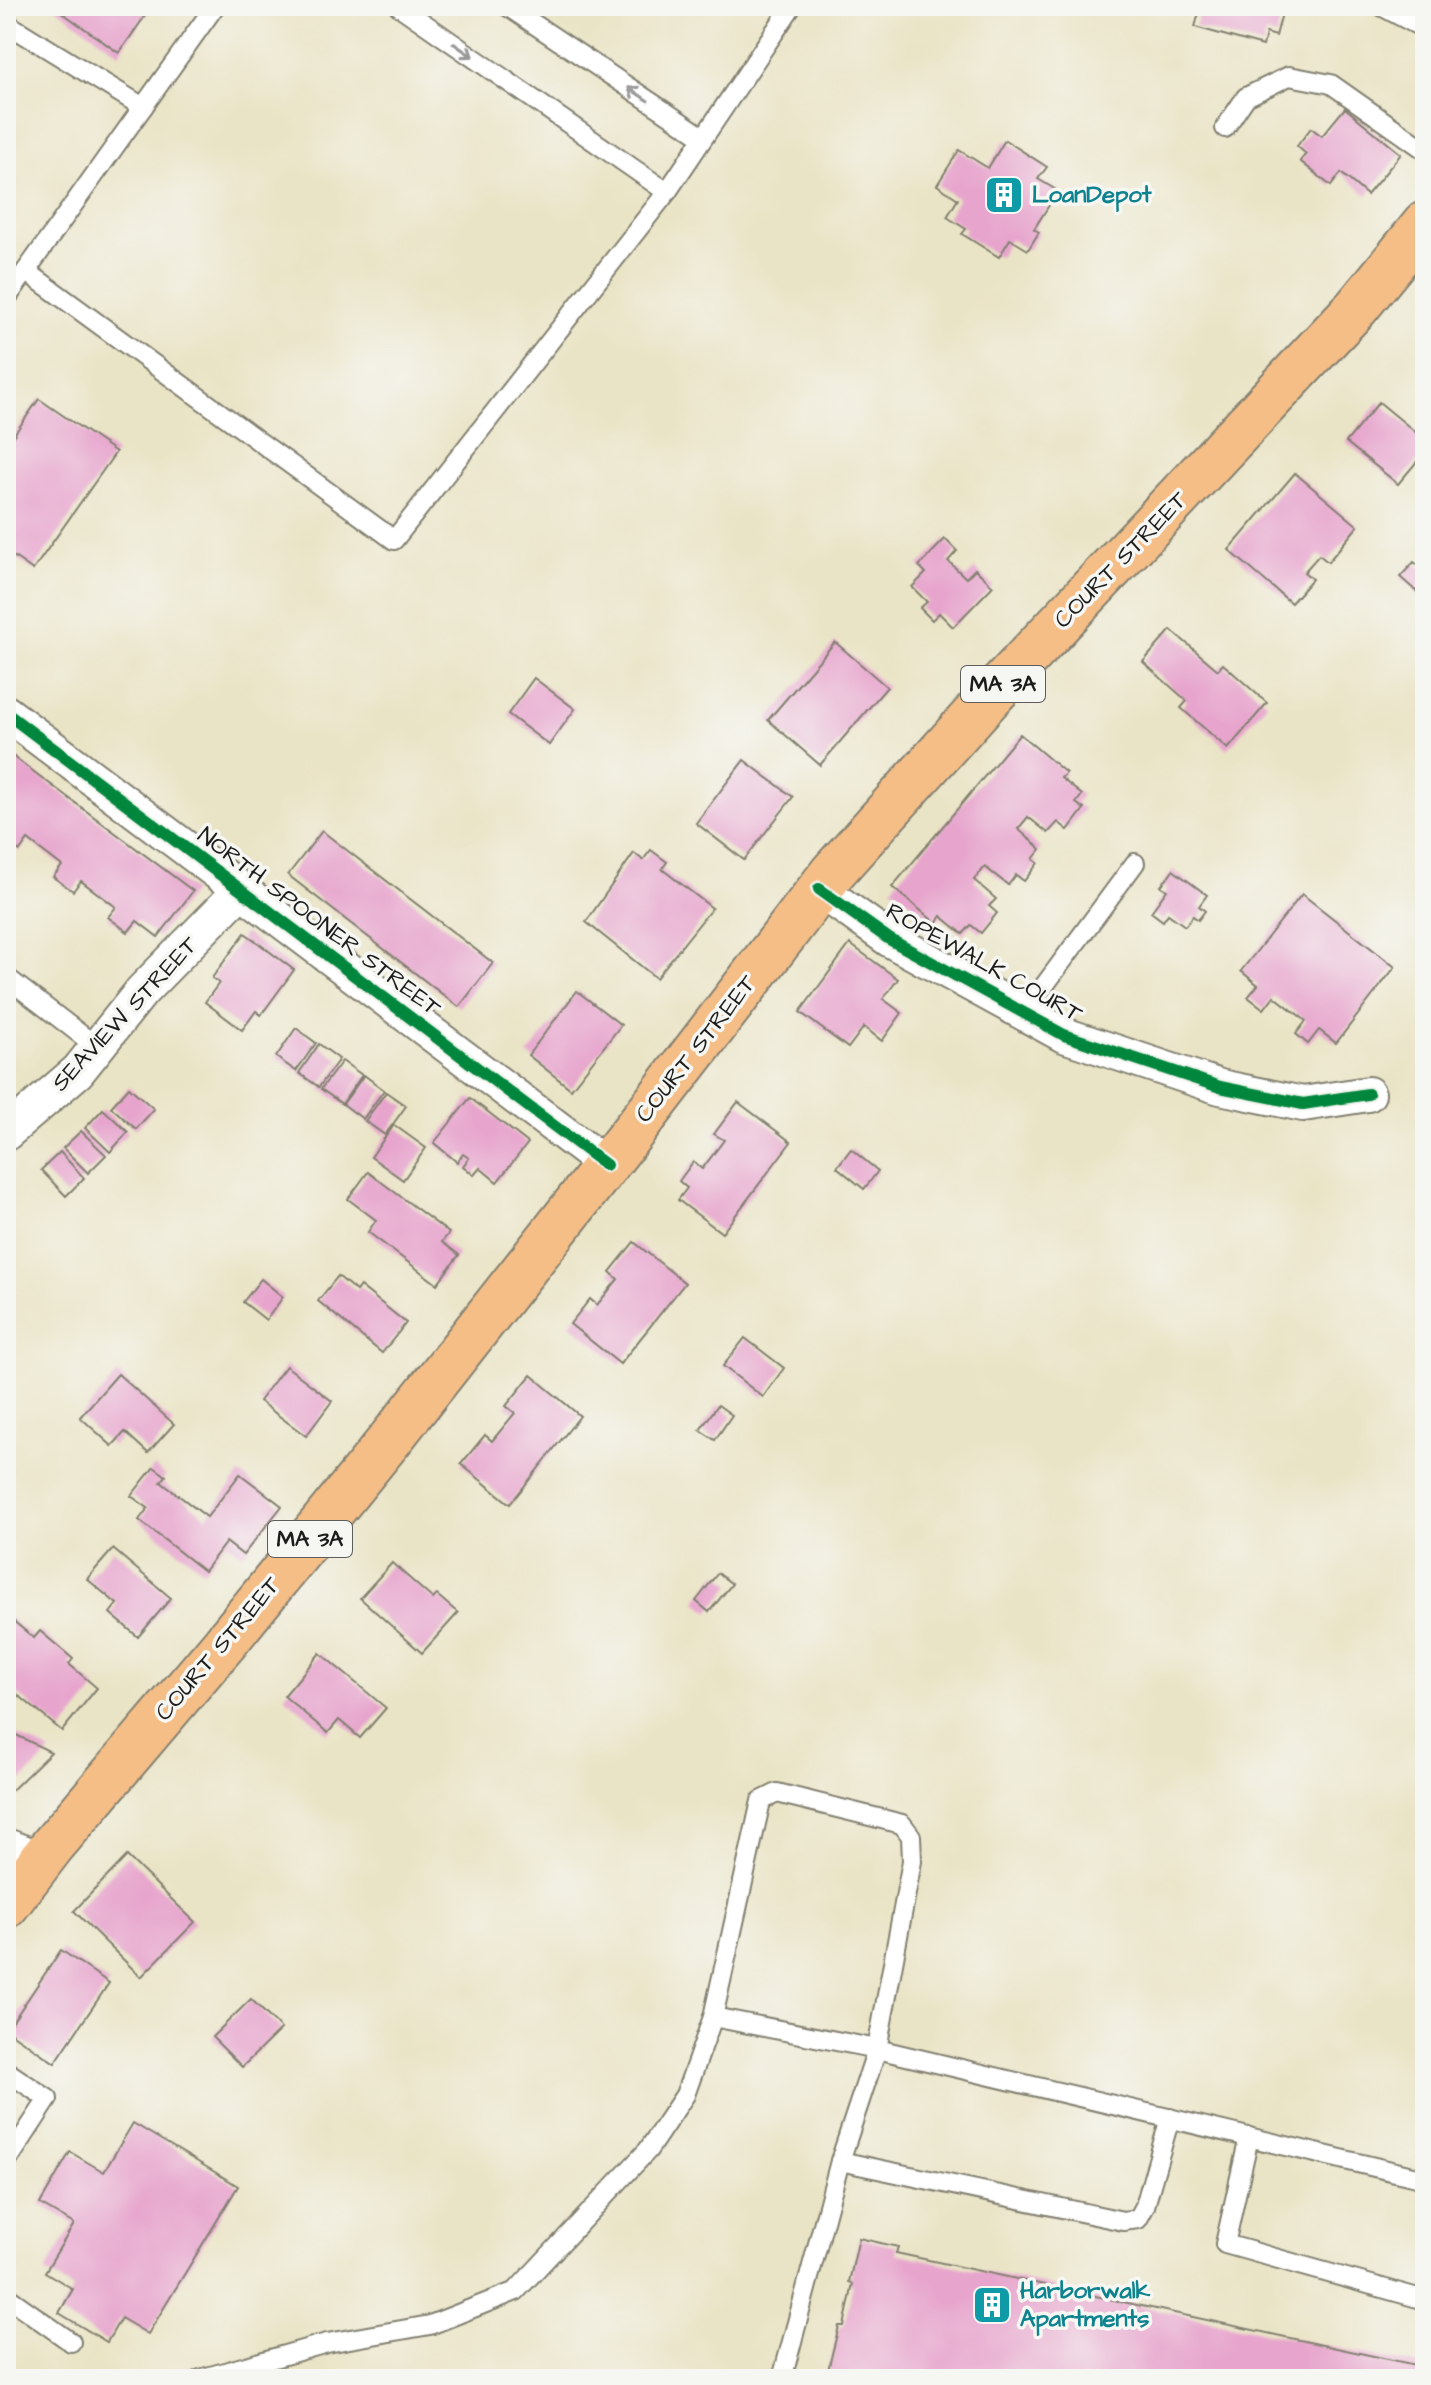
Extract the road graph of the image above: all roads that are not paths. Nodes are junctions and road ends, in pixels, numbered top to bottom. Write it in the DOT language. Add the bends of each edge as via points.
graph roads {
  1 [pos="215,6"];
  2 [pos="399,6"];
  3 [pos="507,6"];
  4 [pos="792,6"];
  5 [pos="1381,6"];
  6 [pos="6,23"];
  7 [pos="1425,29"];
  8 [pos="143,107"];
  9 [pos="1225,128"];
  10 [pos="703,137"];
  11 [pos="1425,150"];
  12 [pos="667,192"];
  13 [pos="1425,224"];
  14 [pos="26,271"];
  15 [pos="6,299"];
  16 [pos="6,713"];
  17 [pos="1135,863"];
  18 [pos="819,889"];
  19 [pos="240,891"];
  20 [pos="6,977"];
  21 [pos="1024,1013"];
  22 [pos="97,1047"];
  23 [pos="1368,1094"];
  24 [pos="6,1133"];
  25 [pos="606,1165"];
  26 [pos="24,1853"];
  27 [pos="6,1906"];
  28 [pos="713,2017"];
  29 [pos="877,2049"];
  30 [pos="6,2071"];
  31 [pos="1170,2118"];
  32 [pos="1249,2137"];
  33 [pos="840,2161"];
  34 [pos="6,2163"];
  35 [pos="1425,2179"];
  36 [pos="6,2296"];
  37 [pos="1425,2300"];
  38 [pos="71,2342"];
  39 [pos="200,2379"];
  40 [pos="782,2379"];
  1 -- 8 [label="lane"];
  2 -- 12 [label="lane, one-way"];
  10 -- 3 [label="lane, one-way"];
  4 -- 10 [label="lane"];
  5 -- 7 [label="lane"];
  6 -- 8 [label="lane"];
  8 -- 14 [label="lane"];
  9 -- 11 [label="lane" via="1246,97 1289,76 1331,84"];
  10 -- 12 [label="lane"];
  12 -- 14 [label="lane" via="394,540"];
  13 -- 18 [label="main road, COURT STREET / MA 3A" via="1357,307 990,697"];
  14 -- 15 [label="lane"];
  16 -- 19 [label="street, NORTH SPOONER STREET"];
  17 -- 21 [label="lane"];
  18 -- 21 [label="street, ROPEWALK COURT" via="889,939"];
  18 -- 25 [label="main road, COURT STREET / MA 3A"];
  19 -- 22 [label="street, SEAVIEW STREET" via="142,991"];
  19 -- 25 [label="street, NORTH SPOONER STREET"];
  20 -- 22 [label="lane"];
  21 -- 23 [label="street, ROPEWALK COURT" via="1064,1035 1220,1087 1303,1104"];
  22 -- 24 [label="street, SEAVIEW STREET" via="78,1071"];
  25 -- 26 [label="main road, COURT STREET / MA 3A" via="224,1644"];
  26 -- 27 [label="main road, COURT STREET / MA 3A"];
  28 -- 29 [label="lane"];
  28 -- 29 [label="lane" via="761,1801 777,1793 902,1824 911,1836 912,1861"];
  28 -- 39 [label="lane" via="685,2095 648,2150 516,2291 430,2325 327,2343"];
  29 -- 31 [label="lane"];
  29 -- 33 [label="lane"];
  30 -- 34 [label="lane" via="48,2099"];
  31 -- 32 [label="lane"];
  31 -- 33 [label="lane" via="1145,2206 1138,2219 1123,2221"];
  32 -- 35 [label="lane"];
  32 -- 37 [label="lane" via="1225,2244"];
  33 -- 40 [label="lane"];
  36 -- 38 [label="lane"];
}
